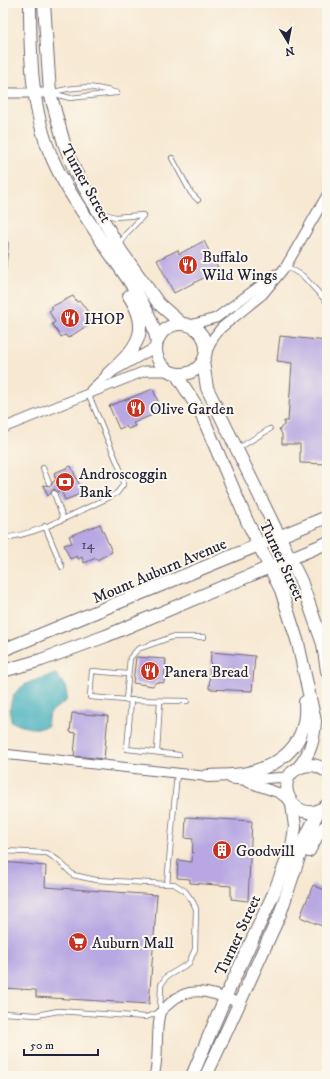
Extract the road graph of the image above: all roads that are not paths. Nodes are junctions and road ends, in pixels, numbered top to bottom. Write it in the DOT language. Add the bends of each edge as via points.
graph roads {
  1 [pos="30,3"];
  2 [pos="44,3"];
  3 [pos="3,92"];
  4 [pos="50,93"];
  5 [pos="35,94"];
  6 [pos="172,158"];
  7 [pos="327,195"];
  8 [pos="198,200"];
  9 [pos="78,204"];
  10 [pos="97,211"];
  11 [pos="3,238"];
  12 [pos="4,245"];
  13 [pos="119,248"];
  14 [pos="286,266"];
  15 [pos="3,271"];
  16 [pos="327,302"];
  17 [pos="186,325"];
  18 [pos="156,344"];
  19 [pos="205,357"];
  20 [pos="171,373"];
  21 [pos="108,374"];
  22 [pos="88,392"];
  23 [pos="3,428"];
  24 [pos="270,430"];
  25 [pos="237,449"];
  26 [pos="43,468"];
  27 [pos="50,483"];
  28 [pos="54,493"];
  29 [pos="327,517"];
  30 [pos="64,518"];
  31 [pos="45,526"];
  32 [pos="279,537"];
  33 [pos="3,538"];
  34 [pos="327,543"];
  35 [pos="259,545"];
  36 [pos="290,559"];
  37 [pos="62,567"];
  38 [pos="270,567"];
  39 [pos="204,637"];
  40 [pos="298,643"];
  41 [pos="3,650"];
  42 [pos="3,671"];
  43 [pos="327,671"];
  44 [pos="128,674"];
  45 [pos="128,700"];
  46 [pos="160,701"];
  47 [pos="187,701"];
  48 [pos="157,752"];
  49 [pos="3,754"];
  50 [pos="179,755"];
  51 [pos="327,772"];
  52 [pos="177,773"];
  53 [pos="293,773"];
  54 [pos="207,776"];
  55 [pos="242,780"];
  56 [pos="291,802"];
  57 [pos="325,807"];
  58 [pos="327,825"];
  59 [pos="3,851"];
  60 [pos="167,884"];
  61 [pos="280,914"];
  62 [pos="225,998"];
  63 [pos="240,1003"];
  64 [pos="160,1012"];
  65 [pos="3,1013"];
  66 [pos="154,1076"];
  67 [pos="192,1076"];
  68 [pos="206,1076"];
  1 -- 5 [label="main road, Turner Street"];
  2 -- 4 [label="main road, Turner Street"];
  3 -- 5 [label="street"];
  4 -- 4 [label="lane" via="70,98 117,93 98,87 70,87"];
  4 -- 5 [label="street"];
  4 -- 10 [label="main road, Turner Street" via="64,143"];
  5 -- 9 [label="main road, Turner Street" via="42,129 53,160"];
  6 -- 8 [label="lane" via="191,193"];
  7 -- 14 [label="street"];
  9 -- 18 [label="main road, Turner Street" via="144,306"];
  9 -- 21 [label="main road" via="79,219 134,303 140,320 138,341"];
  10 -- 13 [label="main road, Turner Street"];
  10 -- 13 [label="lane" via="115,216 143,215 125,235"];
  11 -- 12 [label="lane"];
  12 -- 15 [label="lane"];
  13 -- 17 [label="main road, Turner Street" via="159,304"];
  14 -- 16 [label="lane" via="303,276"];
  14 -- 17 [label="street" via="216,318"];
  14 -- 19 [label="street" via="262,294 222,328 214,337"];
  17 -- 18 [label="main road" via="171,326 162,332"];
  17 -- 19 [label="main road" via="199,332 204,339"];
  18 -- 20 [label="main road" via="155,352 160,365"];
  18 -- 21 [label="street"];
  19 -- 20 [label="main road" via="194,372 181,375"];
  19 -- 25 [label="main road, Turner Street" via="207,388"];
  20 -- 22 [label="street" via="145,371 113,385"];
  20 -- 35 [label="main road, Turner Street" via="201,413"];
  21 -- 22 [label="street"];
  22 -- 23 [label="street"];
  22 -- 30 [label="lane" via="124,481 117,494"];
  24 -- 25 [label="lane"];
  25 -- 32 [label="main road, Turner Street"];
  26 -- 27 [label="lane"];
  28 -- 30 [label="lane"];
  29 -- 32 [label="main road, Mount Auburn Avenue"];
  30 -- 31 [label="lane"];
  31 -- 33 [label="lane" via="22,536"];
  31 -- 37 [label="lane"];
  32 -- 35 [label="main road, Mount Auburn Avenue"];
  32 -- 36 [label="main road, Turner Street"];
  34 -- 36 [label="main road"];
  35 -- 38 [label="main road, Turner Street"];
  35 -- 41 [label="main road, Mount Auburn Avenue"];
  36 -- 38 [label="main road"];
  36 -- 43 [label="main road, Turner Street" via="301,581 323,644"];
  38 -- 40 [label="main road, Turner Street" via="288,610"];
  38 -- 42 [label="main road" via="106,636"];
  39 -- 44 [label="lane" via="172,637 138,649 130,658"];
  40 -- 53 [label="main road, Turner Street" via="315,721 310,750"];
  40 -- 54 [label="main road" via="306,717 304,730 297,743 274,764 246,773"];
  44 -- 45 [label="lane"];
  44 -- 45 [label="lane" via="92,671 90,697"];
  45 -- 46 [label="lane"];
  45 -- 48 [label="lane" via="126,749"];
  46 -- 47 [label="lane"];
  46 -- 48 [label="lane"];
  48 -- 50 [label="lane"];
  49 -- 52 [label="street"];
  51 -- 53 [label="main road" via="308,764"];
  52 -- 54 [label="street"];
  52 -- 60 [label="lane"];
  53 -- 55 [label="street"];
  53 -- 56 [label="main road, Turner Street" via="286,791"];
  54 -- 55 [label="street"];
  55 -- 56 [label="street" via="279,793"];
  56 -- 57 [label="main road, Turner Street" via="306,812"];
  56 -- 62 [label="main road, Turner Street" via="295,827 292,847 273,895"];
  57 -- 61 [label="main road, Turner Street" via="305,839"];
  58 -- 61 [label="main road" via="312,842"];
  59 -- 60 [label="lane" via="47,853 72,875 96,880"];
  60 -- 64 [label="lane" via="174,884 193,902 196,909 195,949 189,962 166,977 161,985"];
  61 -- 63 [label="main road, Turner Street"];
  62 -- 63 [label="street"];
  62 -- 64 [label="street" via="210,992 192,991 173,1000"];
  62 -- 67 [label="main road, Turner Street"];
  63 -- 68 [label="main road, Turner Street"];
  64 -- 65 [label="lane" via="146,1017 58,1011 37,1015"];
  64 -- 66 [label="street"];
}
